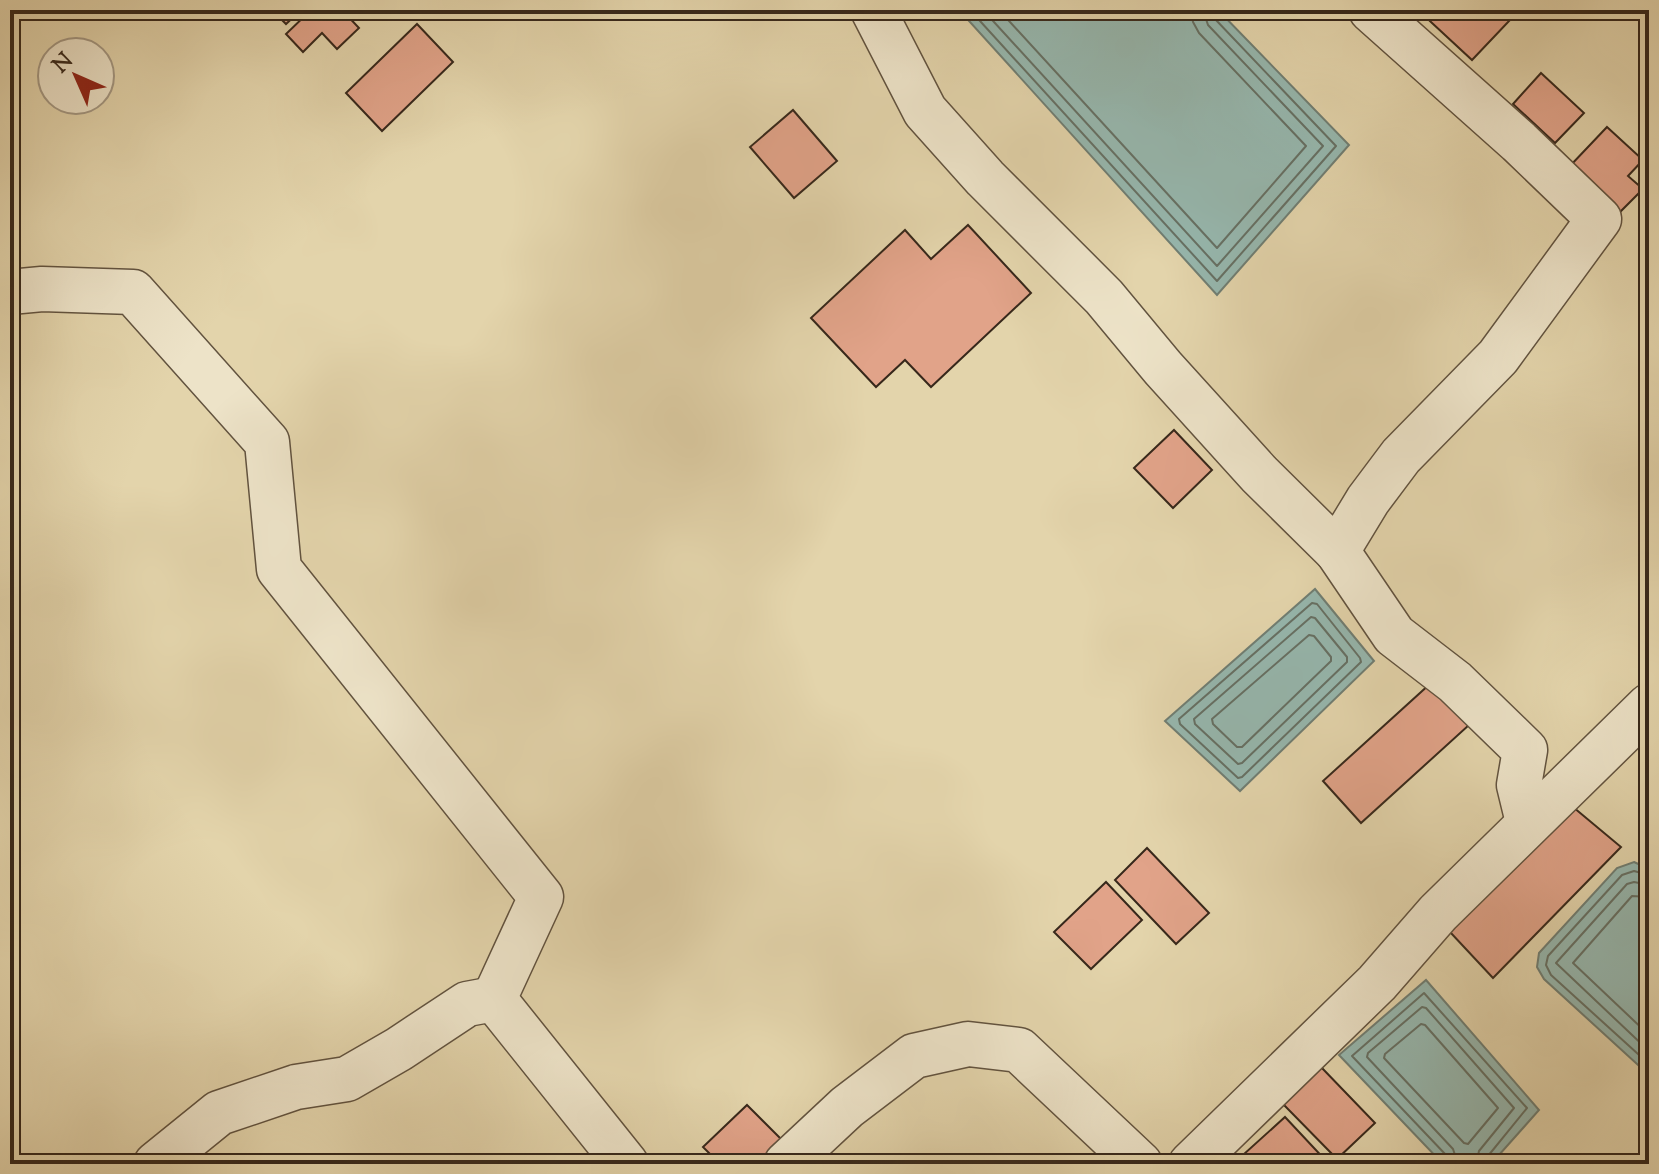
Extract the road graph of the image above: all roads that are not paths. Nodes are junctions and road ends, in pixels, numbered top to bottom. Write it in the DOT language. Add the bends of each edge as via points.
graph roads {
  1 [pos="873,10"];
  2 [pos="1371,10"];
  3 [pos="10,292"];
  4 [pos="1337,551"];
  5 [pos="1649,706"];
  6 [pos="1528,822"];
  7 [pos="494,999"];
  8 [pos="156,1164"];
  9 [pos="626,1164"];
  10 [pos="786,1164"];
  11 [pos="1140,1164"];
  12 [pos="1191,1164"];
  1 -- 4 [label="street" via="925,111"];
  2 -- 4 [label="street" via="1599,219 1498,357 1401,456"];
  3 -- 7 [label="street" via="133,292 267,442 279,569 541,897"];
  4 -- 6 [label="street" via="1394,635 1455,682 1525,750 1519,785"];
  5 -- 6 [label="street"];
  6 -- 12 [label="street" via="1377,983"];
  7 -- 8 [label="street" via="467,1004 347,1079 296,1087 219,1113"];
  7 -- 9 [label="street"];
  10 -- 11 [label="street" via="847,1107 914,1056 968,1044 1019,1050"];
}
